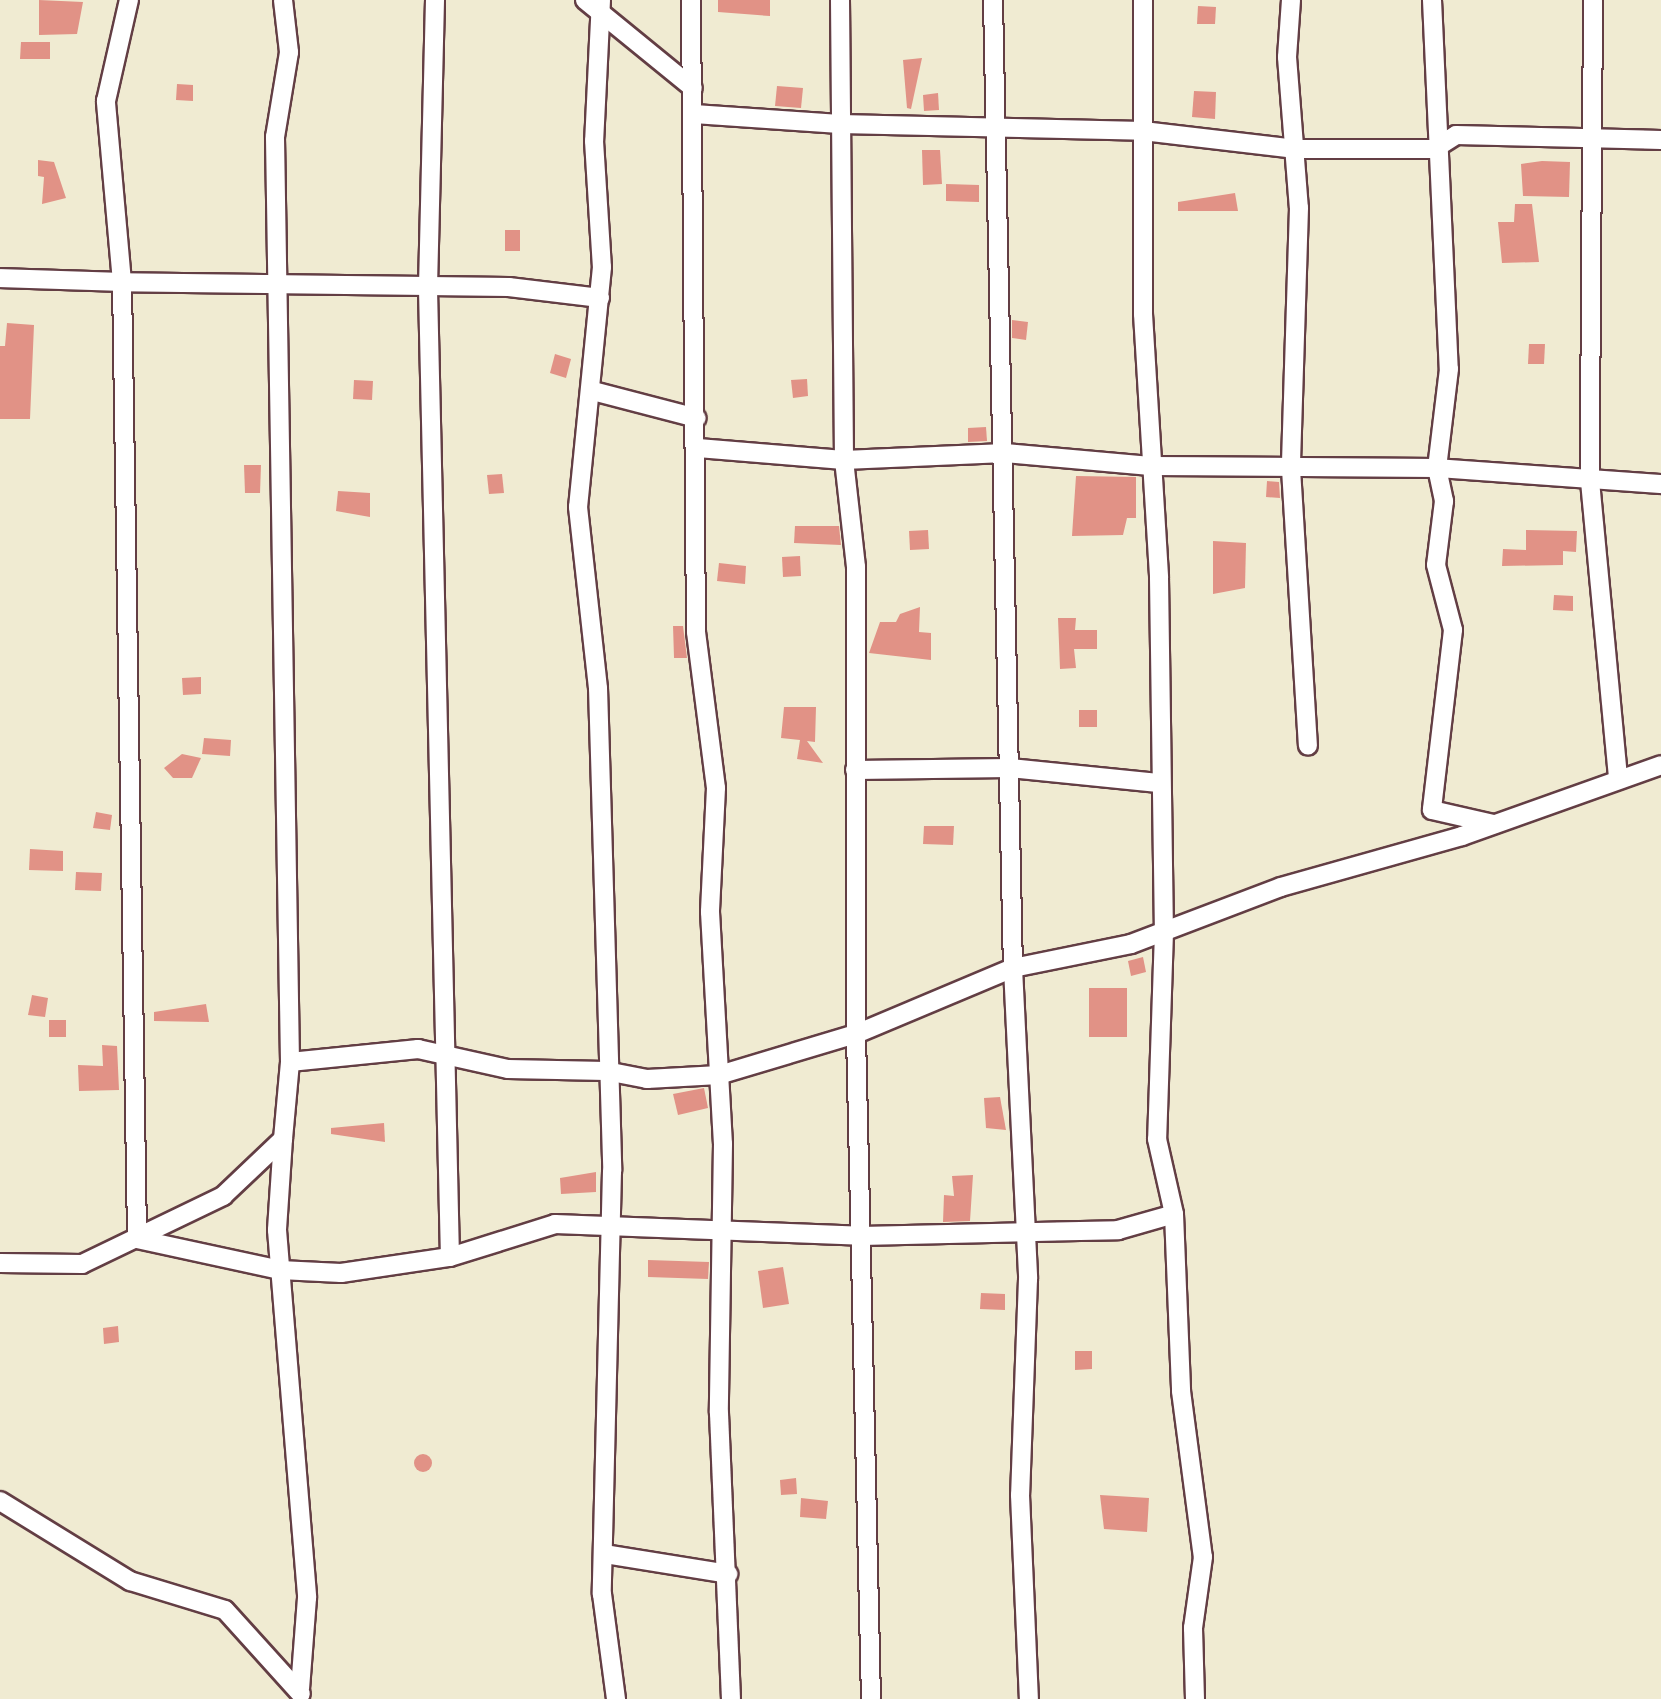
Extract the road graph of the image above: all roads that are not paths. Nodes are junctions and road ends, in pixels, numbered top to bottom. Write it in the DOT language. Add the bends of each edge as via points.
graph roads {
  1 [pos="129,0"];
  2 [pos="283,0"];
  3 [pos="434,0"];
  4 [pos="691,0"];
  5 [pos="840,0"];
  6 [pos="992,0"];
  7 [pos="1143,0"];
  8 [pos="1291,0"];
  9 [pos="1432,0"];
  10 [pos="1593,0"];
  11 [pos="596,3"];
  12 [pos="692,88"];
  13 [pos="694,114"];
  14 [pos="840,124"];
  15 [pos="995,129"];
  16 [pos="1143,131"];
  17 [pos="1661,140"];
  18 [pos="1596,143"];
  19 [pos="1296,149"];
  20 [pos="1434,149"];
  21 [pos="0,278"];
  22 [pos="122,282"];
  23 [pos="282,286"];
  24 [pos="428,289"];
  25 [pos="600,298"];
  26 [pos="592,391"];
  27 [pos="697,418"];
  28 [pos="698,448"];
  29 [pos="1004,453"];
  30 [pos="844,460"];
  31 [pos="1150,466"];
  32 [pos="1291,468"];
  33 [pos="1437,468"];
  34 [pos="1590,481"];
  35 [pos="1661,484"];
  36 [pos="1308,744"];
  37 [pos="1661,765"];
  38 [pos="1010,768"];
  39 [pos="855,770"];
  40 [pos="1618,778"];
  41 [pos="1158,783"];
  42 [pos="1494,824"];
  43 [pos="1164,932"];
  44 [pos="1013,968"];
  45 [pos="856,1034"];
  46 [pos="449,1054"];
  47 [pos="290,1062"];
  48 [pos="606,1071"];
  49 [pos="720,1074"];
  50 [pos="283,1139"];
  51 [pos="1174,1214"];
  52 [pos="609,1228"];
  53 [pos="1025,1233"];
  54 [pos="724,1234"];
  55 [pos="862,1236"];
  56 [pos="137,1240"];
  57 [pos="450,1257"];
  58 [pos="0,1263"];
  59 [pos="280,1270"];
  60 [pos="0,1500"];
  61 [pos="605,1554"];
  62 [pos="728,1574"];
  63 [pos="301,1694"];
  64 [pos="616,1699"];
  65 [pos="731,1699"];
  66 [pos="871,1699"];
  67 [pos="1029,1699"];
  68 [pos="1195,1699"];
  1 -- 22 [label="street" via="106,101"];
  2 -- 23 [label="street" via="289,52 275,136"];
  3 -- 24 [label="street"];
  4 -- 12 [label="street"];
  5 -- 14 [label="street"];
  6 -- 15 [label="street"];
  7 -- 16 [label="street"];
  8 -- 19 [label="street" via="1287,56"];
  9 -- 20 [label="street"];
  10 -- 18 [label="street"];
  11 -- 12 [label="street"];
  11 -- 25 [label="street"];
  12 -- 13 [label="street"];
  13 -- 14 [label="street"];
  13 -- 27 [label="street"];
  14 -- 15 [label="street"];
  14 -- 30 [label="street"];
  15 -- 16 [label="street"];
  15 -- 29 [label="street"];
  16 -- 19 [label="street"];
  16 -- 31 [label="street"];
  17 -- 18 [label="street"];
  18 -- 20 [label="street" via="1456,135"];
  18 -- 34 [label="street"];
  19 -- 20 [label="street"];
  19 -- 32 [label="street"];
  20 -- 33 [label="street" via="1449,370"];
  21 -- 22 [label="street"];
  22 -- 23 [label="street"];
  22 -- 56 [label="street"];
  23 -- 24 [label="street"];
  23 -- 47 [label="street"];
  24 -- 25 [label="street" via="548,289"];
  24 -- 46 [label="street"];
  25 -- 26 [label="street"];
  26 -- 27 [label="street"];
  26 -- 48 [label="street" via="578,507 598,688"];
  27 -- 28 [label="street"];
  28 -- 30 [label="street"];
  28 -- 49 [label="street" via="696,632 715,766 710,912"];
  29 -- 30 [label="street"];
  29 -- 31 [label="street"];
  29 -- 38 [label="street"];
  30 -- 39 [label="street" via="856,567"];
  31 -- 32 [label="street"];
  31 -- 41 [label="street" via="1158,578"];
  32 -- 33 [label="street"];
  32 -- 36 [label="street"];
  33 -- 34 [label="street"];
  33 -- 42 [label="street" via="1444,501 1436,565 1453,630 1432,810"];
  34 -- 35 [label="street"];
  34 -- 40 [label="street"];
  37 -- 40 [label="street"];
  38 -- 39 [label="street"];
  38 -- 41 [label="street"];
  38 -- 44 [label="street"];
  39 -- 45 [label="street"];
  40 -- 42 [label="street"];
  41 -- 43 [label="street"];
  42 -- 43 [label="street" via="1282,887"];
  43 -- 44 [label="street"];
  43 -- 51 [label="street" via="1157,1139"];
  44 -- 45 [label="street"];
  44 -- 53 [label="street"];
  45 -- 49 [label="street"];
  45 -- 55 [label="street"];
  46 -- 47 [label="street" via="418,1049"];
  46 -- 48 [label="street" via="508,1069"];
  46 -- 57 [label="street"];
  47 -- 50 [label="street"];
  48 -- 49 [label="street" via="636,1079"];
  48 -- 52 [label="street"];
  49 -- 54 [label="street"];
  50 -- 56 [label="street" via="238,1186"];
  50 -- 59 [label="street"];
  51 -- 53 [label="street" via="1118,1230"];
  51 -- 68 [label="street" via="1181,1391 1203,1558 1192,1628"];
  52 -- 54 [label="street"];
  52 -- 57 [label="street" via="555,1224"];
  52 -- 61 [label="street"];
  53 -- 55 [label="street"];
  53 -- 67 [label="street" via="1020,1495"];
  54 -- 55 [label="street"];
  54 -- 62 [label="street" via="719,1413"];
  55 -- 66 [label="street"];
  56 -- 58 [label="street" via="70,1266"];
  56 -- 59 [label="street"];
  57 -- 59 [label="street" via="340,1273"];
  59 -- 63 [label="street" via="307,1598"];
  60 -- 63 [label="street" via="130,1581 225,1610"];
  61 -- 62 [label="street"];
  61 -- 64 [label="street" via="602,1594"];
  62 -- 65 [label="street"];
}
